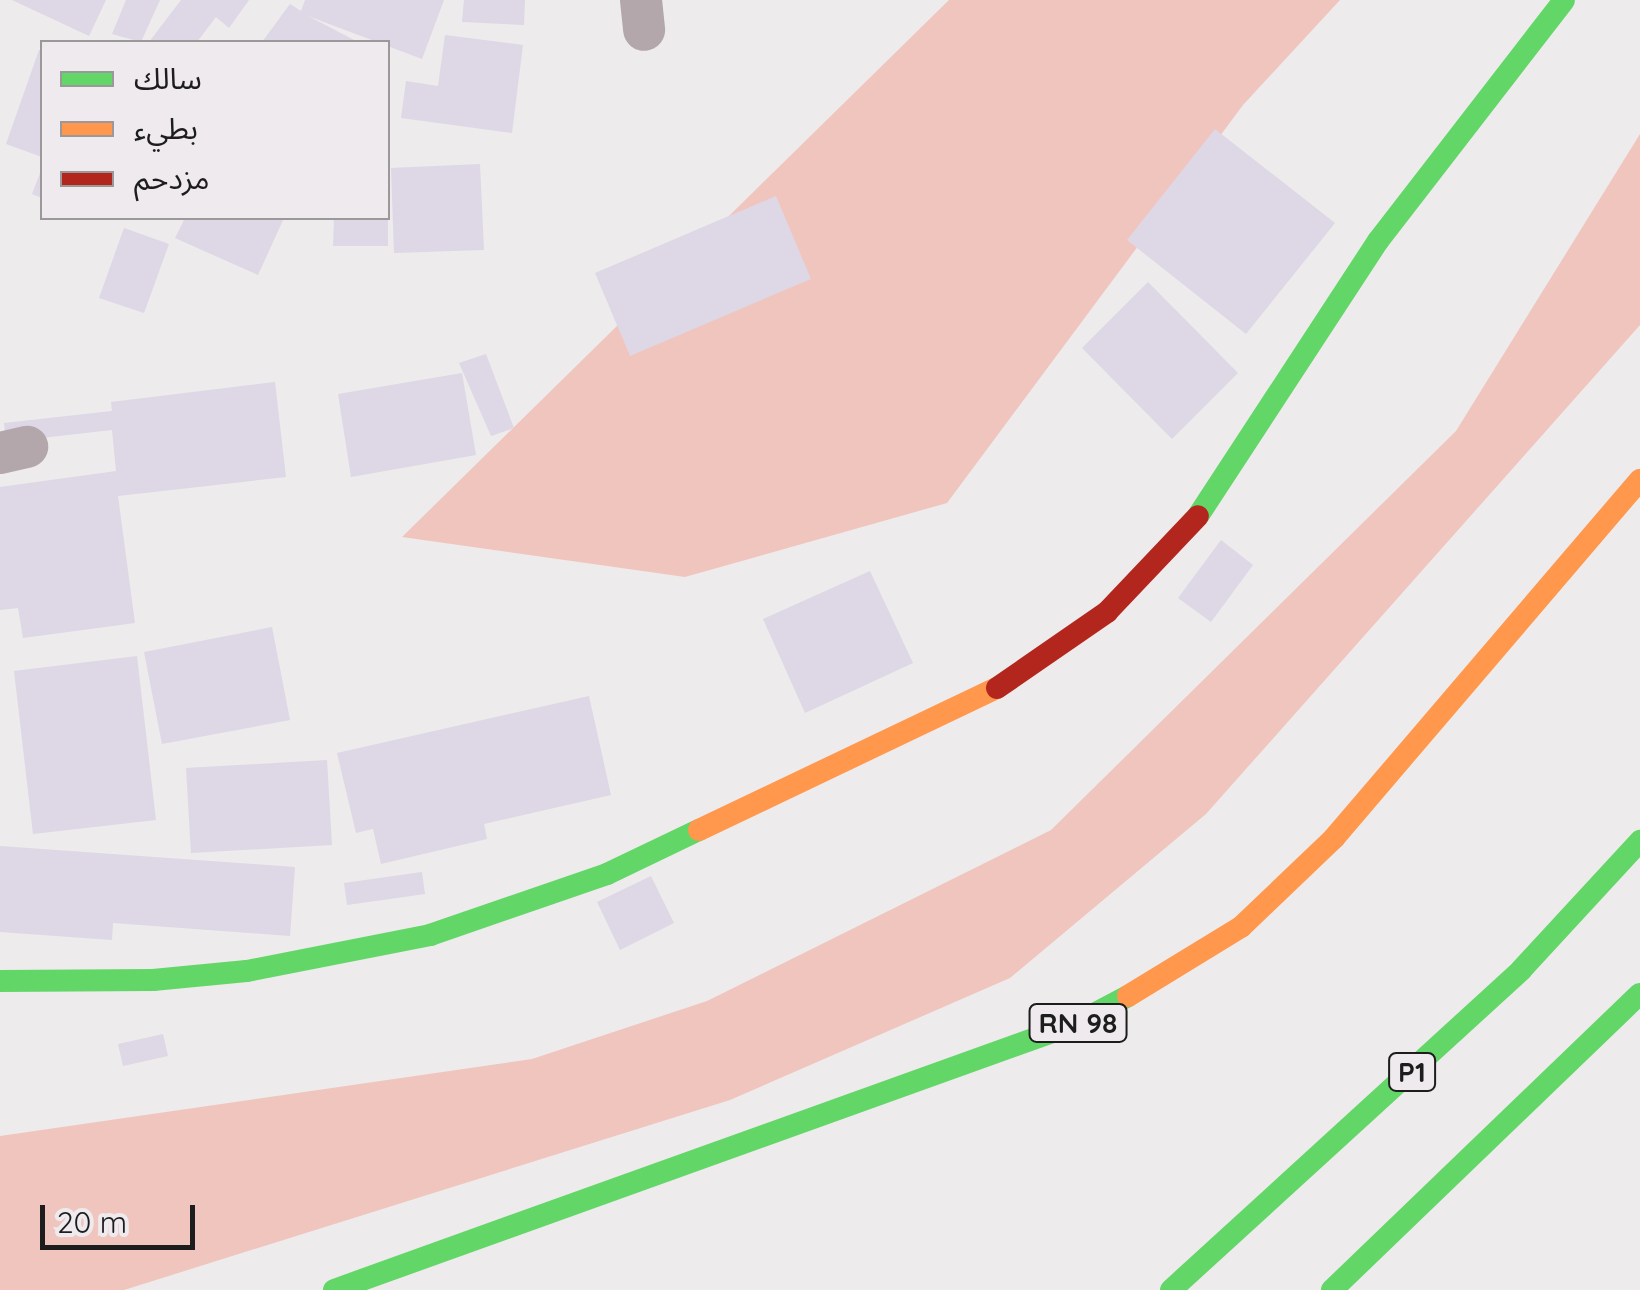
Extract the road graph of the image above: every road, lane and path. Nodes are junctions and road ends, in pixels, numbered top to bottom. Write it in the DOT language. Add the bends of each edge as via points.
graph roads {
  1 [pos="1564,0"];
  2 [pos="1640,480"];
  3 [pos="1640,840"];
  4 [pos="0,981"];
  5 [pos="1640,994"];
  6 [pos="334,1290"];
  7 [pos="1172,1290"];
  8 [pos="1332,1290"];
  1 -- 4 [label="main road" via="1378,241 1196,520 1107,612 1006,684 607,874 430,934 246,971 153,980"];
  2 -- 6 [label="main road, RN 98" via="1334,838 1241,926 1188,964 1060,1030"];
  3 -- 7 [label="main road, P1" via="1521,970"];
  5 -- 8 [label="main road"];
}
